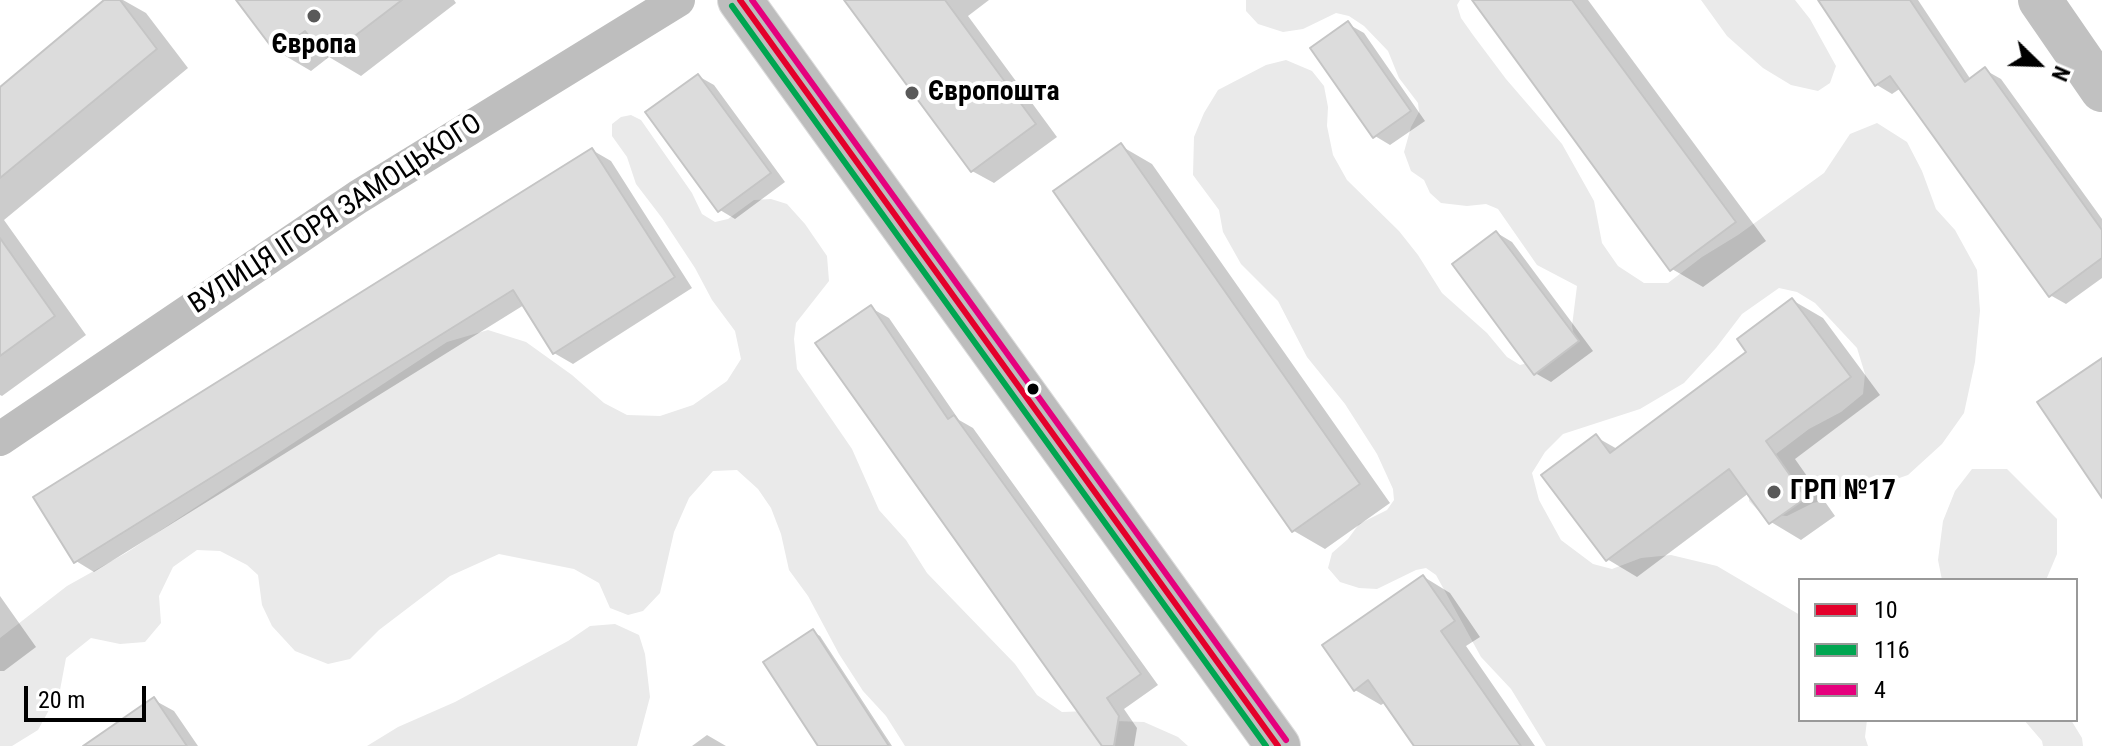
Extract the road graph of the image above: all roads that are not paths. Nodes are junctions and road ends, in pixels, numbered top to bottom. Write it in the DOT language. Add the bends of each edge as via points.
graph roads {
  1 [pos="678,0"];
  2 [pos="740,0"];
  3 [pos="2040,0"];
  4 [pos="2102,90"];
  5 [pos="0,439"];
  6 [pos="1278,746"];
  1 -- 5 [label="street, ВУЛИЦЯ ІГОРЯ ЗАМОЦЬКОГО" via="358,197"];
  2 -- 6 [label="main road"];
  3 -- 4 [label="street"];
}
